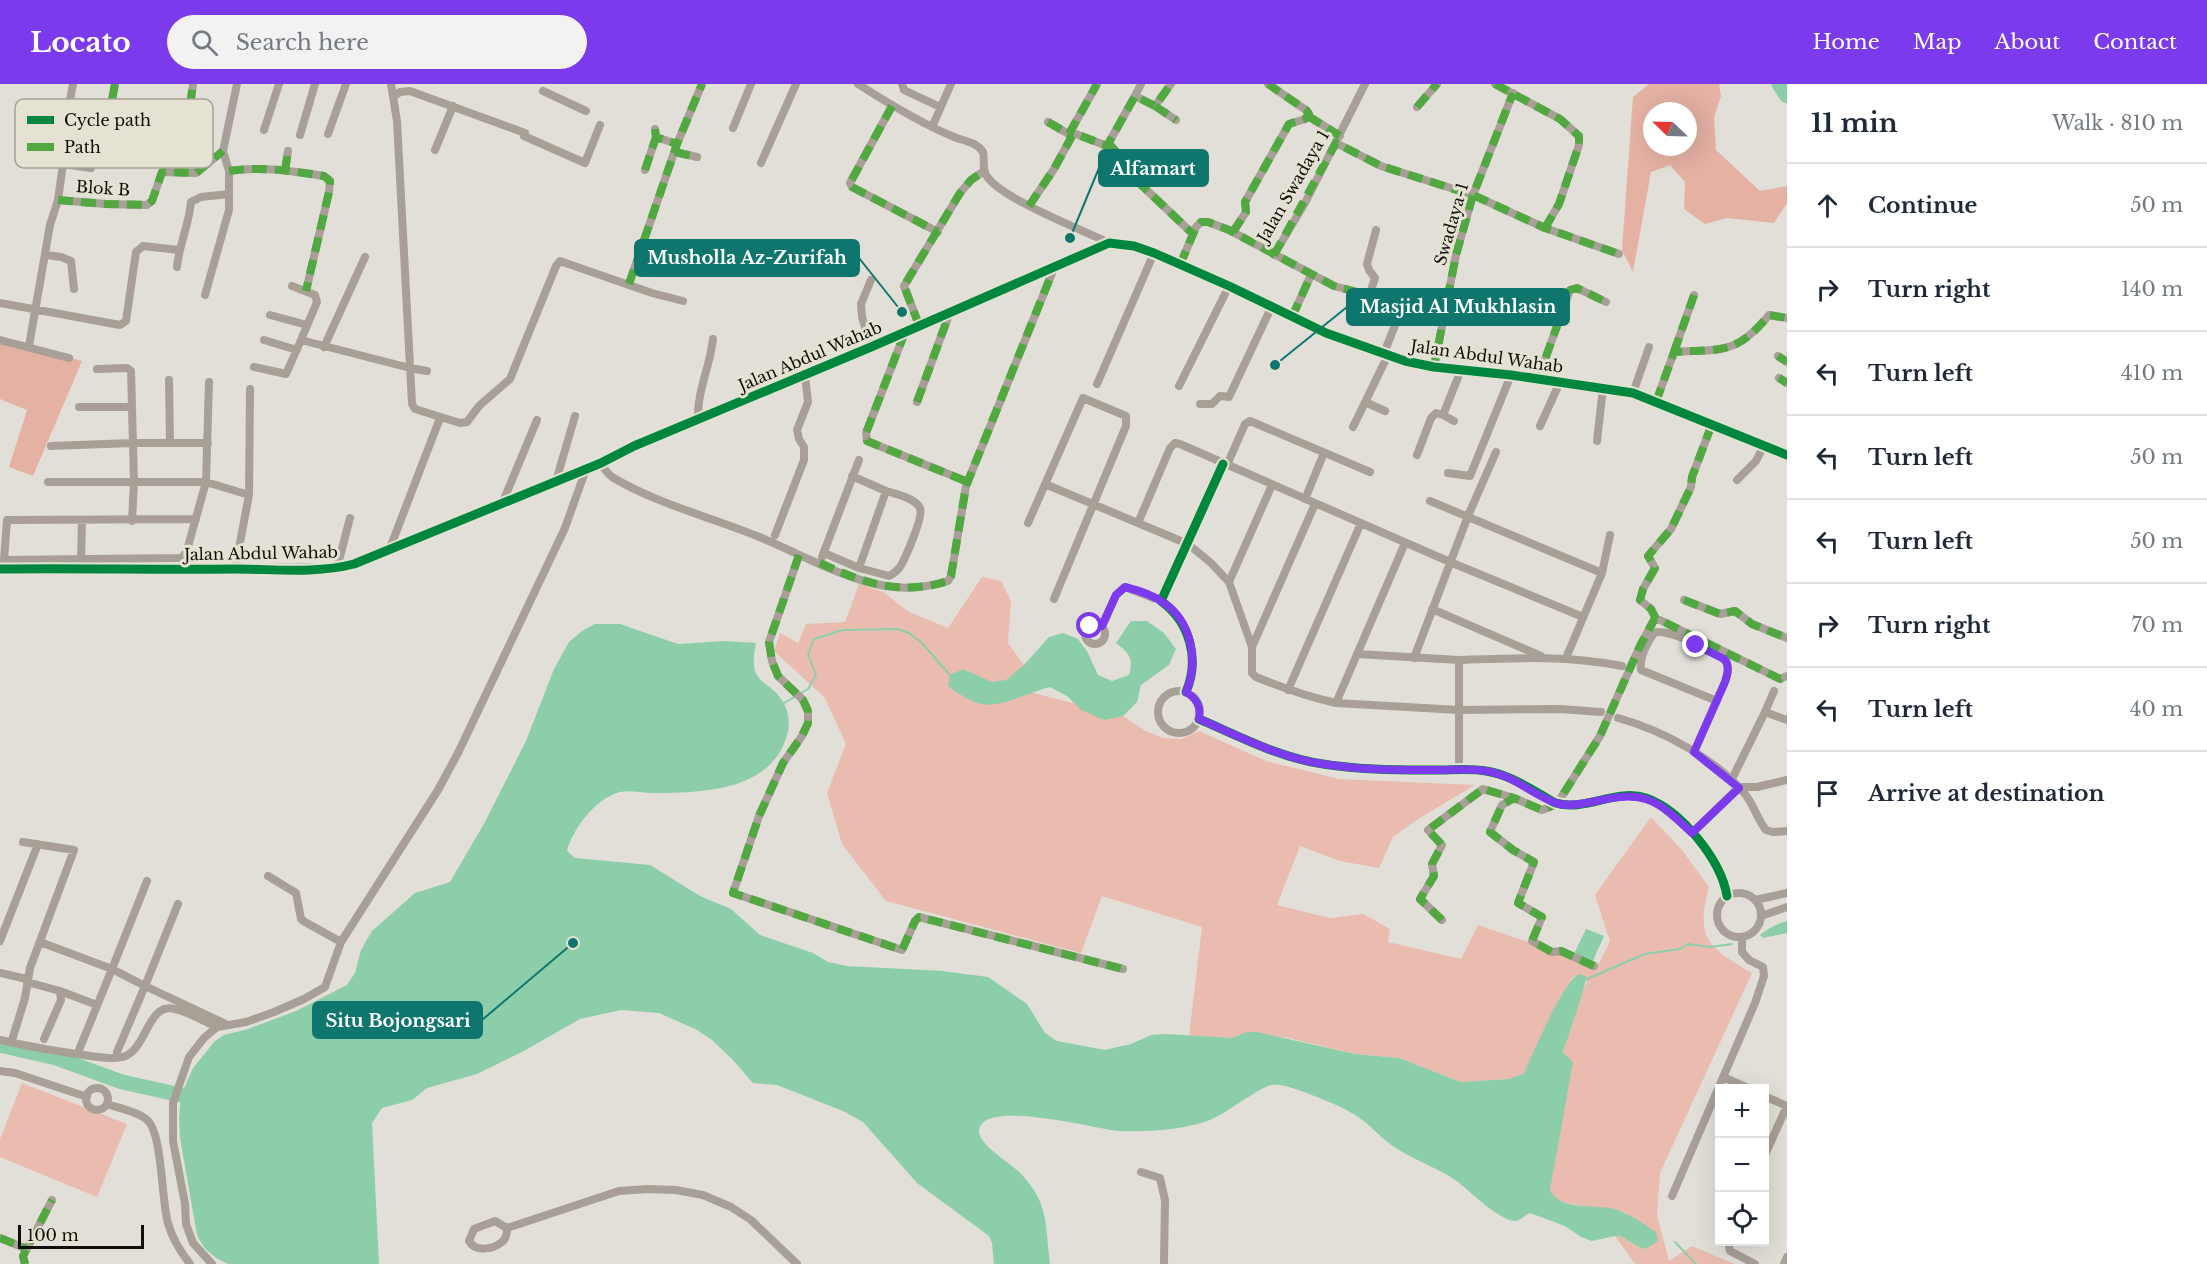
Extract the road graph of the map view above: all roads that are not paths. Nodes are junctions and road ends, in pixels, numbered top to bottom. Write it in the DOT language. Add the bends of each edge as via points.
graph roads {
  1 [pos="73,84"];
  2 [pos="116,84"];
  3 [pos="193,84"];
  4 [pos="237,84"];
  5 [pos="279,84"];
  6 [pos="315,84"];
  7 [pos="346,84"];
  8 [pos="392,84"];
  9 [pos="702,84"];
  10 [pos="752,84"];
  11 [pos="796,84"];
  12 [pos="858,84"];
  13 [pos="902,84"];
  14 [pos="951,84"];
  15 [pos="1097,84"];
  16 [pos="1141,84"];
  17 [pos="1171,84"];
  18 [pos="1269,84"];
  19 [pos="1365,84"];
  20 [pos="1437,84"];
  21 [pos="1495,84"];
  22 [pos="543,91"];
  23 [pos="1513,93"];
  24 [pos="1135,96"];
  25 [pos="393,97"];
  26 [pos="70,99"];
  27 [pos="113,99"];
  28 [pos="191,99"];
  29 [pos="453,106"];
  30 [pos="891,106"];
  31 [pos="1155,106"];
  32 [pos="940,107"];
  33 [pos="1417,107"];
  34 [pos="586,111"];
  35 [pos="1308,117"];
  36 [pos="1176,120"];
  37 [pos="1048,122"];
  38 [pos="600,125"];
  39 [pos="932,127"];
  40 [pos="733,128"];
  41 [pos="264,130"];
  42 [pos="328,134"];
  43 [pos="300,135"];
  44 [pos="1070,135"];
  45 [pos="1338,140"];
  46 [pos="1109,144"];
  47 [pos="676,148"];
  48 [pos="435,150"];
  49 [pos="223,151"];
  50 [pos="288,151"];
  51 [pos="697,157"];
  52 [pos="213,159"];
  53 [pos="761,163"];
  54 [pos="62,168"];
  55 [pos="182,168"];
  56 [pos="202,168"];
  57 [pos="645,170"];
  58 [pos="229,171"];
  59 [pos="285,171"];
  60 [pos="984,171"];
  61 [pos="181,173"];
  62 [pos="229,194"];
  63 [pos="1473,195"];
  64 [pos="58,200"];
  65 [pos="1029,206"];
  66 [pos="1545,228"];
  67 [pos="1376,230"];
  68 [pos="938,232"];
  69 [pos="1233,232"];
  70 [pos="1193,234"];
  71 [pos="1109,243"];
  72 [pos="179,250"];
  73 [pos="1154,253"];
  74 [pos="1619,254"];
  75 [pos="46,255"];
  76 [pos="1274,255"];
  77 [pos="365,257"];
  78 [pos="1180,265"];
  79 [pos="1055,266"];
  80 [pos="177,267"];
  81 [pos="1311,275"];
  82 [pos="871,280"];
  83 [pos="629,284"];
  84 [pos="292,286"];
  85 [pos="1229,286"];
  86 [pos="74,289"];
  87 [pos="306,291"];
  88 [pos="205,295"];
  89 [pos="1694,295"];
  90 [pos="1369,296"];
  91 [pos="683,300"];
  92 [pos="1606,302"];
  93 [pos="0,303"];
  94 [pos="1272,308"];
  95 [pos="36,309"];
  96 [pos="950,312"];
  97 [pos="270,315"];
  98 [pos="1292,317"];
  99 [pos="1398,318"];
  100 [pos="1787,318"];
  101 [pos="1443,322"];
  102 [pos="306,325"];
  103 [pos="919,325"];
  104 [pos="905,332"];
  105 [pos="301,339"];
  106 [pos="713,339"];
  107 [pos="0,340"];
  108 [pos="264,340"];
  109 [pos="29,346"];
  110 [pos="324,347"];
  111 [pos="871,347"];
  112 [pos="1648,347"];
  113 [pos="297,350"];
  114 [pos="1674,352"];
  115 [pos="1386,354"];
  116 [pos="1778,356"];
  117 [pos="69,358"];
  118 [pos="1787,362"];
  119 [pos="254,367"];
  120 [pos="410,368"];
  121 [pos="1434,368"];
  122 [pos="97,369"];
  123 [pos="1461,370"];
  124 [pos="427,371"];
  125 [pos="805,375"];
  126 [pos="1511,375"];
  127 [pos="1538,379"];
  128 [pos="169,380"];
  129 [pos="209,381"];
  130 [pos="1560,382"];
  131 [pos="1097,384"];
  132 [pos="1179,386"];
  133 [pos="1603,388"];
  134 [pos="250,389"];
  135 [pos="1633,393"];
  136 [pos="917,402"];
  137 [pos="1365,402"];
  138 [pos="1656,402"];
  139 [pos="1200,404"];
  140 [pos="79,407"];
  141 [pos="131,407"];
  142 [pos="1385,411"];
  143 [pos="1443,415"];
  144 [pos="575,416"];
  145 [pos="440,418"];
  146 [pos="698,419"];
  147 [pos="537,420"];
  148 [pos="1454,421"];
  149 [pos="1712,424"];
  150 [pos="1540,426"];
  151 [pos="1353,427"];
  152 [pos="1596,441"];
  153 [pos="133,443"];
  154 [pos="170,443"];
  155 [pos="208,443"];
  156 [pos="51,446"];
  157 [pos="1764,446"];
  158 [pos="1496,452"];
  159 [pos="1324,453"];
  160 [pos="1417,455"];
  161 [pos="1787,455"];
  162 [pos="859,460"];
  163 [pos="601,463"];
  164 [pos="1225,465"];
  165 [pos="586,469"];
  166 [pos="1370,472"];
  167 [pos="1448,473"];
  168 [pos="852,476"];
  169 [pos="1737,480"];
  170 [pos="134,481"];
  171 [pos="556,481"];
  172 [pos="48,482"];
  173 [pos="206,482"];
  174 [pos="968,482"];
  175 [pos="1045,484"];
  176 [pos="1272,485"];
  177 [pos="886,491"];
  178 [pos="249,495"];
  179 [pos="1305,499"];
  180 [pos="1430,501"];
  181 [pos="502,504"];
  182 [pos="1094,504"];
  183 [pos="1315,504"];
  184 [pos="1468,516"];
  185 [pos="350,518"];
  186 [pos="196,519"];
  187 [pos="4,520"];
  188 [pos="82,520"];
  189 [pos="132,521"];
  190 [pos="1028,523"];
  191 [pos="1138,523"];
  192 [pos="1360,523"];
  193 [pos="775,535"];
  194 [pos="1610,536"];
  195 [pos="1404,543"];
  196 [pos="1188,544"];
  197 [pos="390,548"];
  198 [pos="824,554"];
  199 [pos="799,555"];
  200 [pos="81,558"];
  201 [pos="2,560"];
  202 [pos="1450,562"];
  203 [pos="820,563"];
  204 [pos="336,568"];
  205 [pos="859,568"];
  206 [pos="0,569"];
  207 [pos="235,569"];
  208 [pos="182,570"];
  209 [pos="1602,573"];
  210 [pos="1229,582"];
  211 [pos="1054,598"];
  212 [pos="1684,600"];
  213 [pos="1161,601"];
  214 [pos="1432,609"];
  215 [pos="1583,617"];
  216 [pos="1656,619"];
  217 [pos="1102,626"];
  218 [pos="1787,638"];
  219 [pos="1252,647"];
  220 [pos="1357,654"];
  221 [pos="1544,657"];
  222 [pos="1414,658"];
  223 [pos="1566,658"];
  224 [pos="1459,660"];
  225 [pos="1622,666"];
  226 [pos="1787,676"];
  227 [pos="1288,690"];
  228 [pos="1774,691"];
  229 [pos="1186,692"];
  230 [pos="1717,701"];
  231 [pos="1336,703"];
  232 [pos="1459,710"];
  233 [pos="1601,712"];
  234 [pos="1765,712"];
  235 [pos="1618,718"];
  236 [pos="1199,719"];
  237 [pos="1787,720"];
  238 [pos="1694,752"];
  239 [pos="1459,770"];
  240 [pos="1787,780"];
  241 [pos="1731,781"];
  242 [pos="1739,788"];
  243 [pos="1514,798"];
  244 [pos="1557,804"];
  245 [pos="1787,831"];
  246 [pos="1692,833"];
  247 [pos="23,842"];
  248 [pos="38,844"];
  249 [pos="268,876"];
  250 [pos="147,881"];
  251 [pos="1787,893"];
  252 [pos="1727,896"];
  253 [pos="1755,900"];
  254 [pos="178,904"];
  255 [pos="1787,907"];
  256 [pos="1761,916"];
  257 [pos="1442,920"];
  258 [pos="1742,937"];
  259 [pos="0,941"];
  260 [pos="40,942"];
  261 [pos="341,942"];
  262 [pos="1594,966"];
  263 [pos="112,969"];
  264 [pos="1123,969"];
  265 [pos="0,973"];
  266 [pos="27,981"];
  267 [pos="145,986"];
  268 [pos="60,991"];
  269 [pos="97,1005"];
  270 [pos="228,1025"];
  271 [pos="217,1027"];
  272 [pos="13,1037"];
  273 [pos="0,1040"];
  274 [pos="44,1040"];
  275 [pos="79,1050"];
  276 [pos="117,1052"];
  277 [pos="0,1071"];
  278 [pos="1724,1077"];
  279 [pos="1738,1084"];
  280 [pos="87,1097"];
  281 [pos="1769,1098"];
  282 [pos="106,1104"];
  283 [pos="1787,1106"];
  284 [pos="1769,1146"];
  285 [pos="1141,1172"];
  286 [pos="1672,1196"];
  287 [pos="52,1200"];
  288 [pos="507,1228"];
  289 [pos="0,1238"];
  290 [pos="1729,1246"];
  291 [pos="27,1249"];
  292 [pos="1787,1257"];
  293 [pos="25,1264"];
  294 [pos="190,1264"];
  295 [pos="212,1264"];
  296 [pos="797,1264"];
  297 [pos="1164,1264"];
  298 [pos="1755,1264"];
  299 [pos="1784,1264"];
  1 -- 26 [label="street"];
  2 -- 27 [label="street"];
  3 -- 28 [label="street"];
  4 -- 49 [label="street"];
  5 -- 41 [label="street"];
  6 -- 43 [label="street"];
  7 -- 42 [label="street"];
  8 -- 25 [label="street"];
  9 -- 47 [label="street"];
  10 -- 40 [label="street"];
  11 -- 53 [label="street"];
  12 -- 30 [label="street"];
  13 -- 32 [label="street" via="904,90"];
  14 -- 32 [label="street"];
  15 -- 44 [label="street"];
  16 -- 24 [label="street"];
  17 -- 31 [label="street"];
  18 -- 35 [label="street" via="1306,110"];
  19 -- 45 [label="street, Jalan Swadaya 1"];
  20 -- 33 [label="street"];
  21 -- 23 [label="street"];
  22 -- 34 [label="street"];
  23 -- 63 [label="street, Swadaya-1"];
  23 -- 66 [label="street" via="1560,119 1579,136 1559,204"];
  24 -- 31 [label="street"];
  24 -- 46 [label="street"];
  25 -- 29 [label="street" via="410,91"];
  25 -- 120 [label="street"];
  29 -- 38 [label="street" via="585,163"];
  29 -- 48 [label="street"];
  30 -- 39 [label="street"];
  30 -- 68 [label="street" via="851,178 852,187"];
  31 -- 36 [label="street"];
  32 -- 39 [label="street"];
  35 -- 45 [label="street"];
  35 -- 69 [label="street" via="1289,124 1245,202 1246,212"];
  37 -- 44 [label="street"];
  39 -- 60 [label="street" via="977,145 983,152"];
  44 -- 46 [label="street"];
  44 -- 65 [label="street" via="1054,169"];
  45 -- 63 [label="street" via="1381,166"];
  45 -- 76 [label="street, Jalan Swadaya 1"];
  46 -- 70 [label="street" via="1130,173"];
  47 -- 51 [label="street"];
  47 -- 57 [label="street" via="655,133"];
  47 -- 83 [label="street"];
  49 -- 52 [label="street, Blok B"];
  49 -- 58 [label="street"];
  50 -- 59 [label="street"];
  54 -- 64 [label="street"];
  55 -- 61 [label="street"];
  56 -- 61 [label="street, Blok B" via="196,173"];
  58 -- 59 [label="street" via="250,167"];
  58 -- 62 [label="street"];
  59 -- 87 [label="street" via="324,176 330,181"];
  60 -- 65 [label="street" via="993,183"];
  60 -- 68 [label="street" via="960,193"];
  61 -- 64 [label="street, Blok B" via="160,174 152,201 147,205"];
  62 -- 72 [label="street" via="191,202"];
  62 -- 88 [label="street" via="227,222"];
  63 -- 66 [label="street"];
  63 -- 101 [label="street, Swadaya-1"];
  64 -- 75 [label="street"];
  65 -- 71 [label="street"];
  66 -- 74 [label="street"];
  67 -- 90 [label="street" via="1367,264 1376,278"];
  68 -- 103 [label="street" via="904,286"];
  69 -- 70 [label="street, Jalan Swadaya 1" via="1204,221"];
  69 -- 76 [label="street, Jalan Swadaya 1"];
  70 -- 78 [label="street"];
  71 -- 73 [label="street, Jalan Abdul Wahab"];
  71 -- 79 [label="street, Jalan Abdul Wahab"];
  72 -- 80 [label="street"];
  72 -- 95 [label="street" via="139,248 123,324"];
  73 -- 78 [label="street, Jalan Abdul Wahab"];
  73 -- 131 [label="street"];
  75 -- 86 [label="street" via="71,261"];
  75 -- 95 [label="street"];
  76 -- 81 [label="street"];
  77 -- 110 [label="street"];
  78 -- 85 [label="street, Jalan Abdul Wahab"];
  79 -- 96 [label="street, Jalan Abdul Wahab"];
  79 -- 174 [label="street"];
  81 -- 90 [label="street"];
  81 -- 98 [label="street"];
  82 -- 111 [label="street" via="861,304"];
  83 -- 91 [label="street"];
  83 -- 145 [label="street" via="560,261 507,384 479,406 467,422"];
  84 -- 87 [label="street"];
  85 -- 94 [label="street, Jalan Abdul Wahab"];
  85 -- 132 [label="street"];
  87 -- 102 [label="street" via="317,297"];
  89 -- 114 [label="street"];
  90 -- 101 [label="street"];
  92 -- 127 [label="street" via="1577,288 1570,290"];
  93 -- 95 [label="street"];
  94 -- 98 [label="street, Jalan Abdul Wahab"];
  94 -- 139 [label="street" via="1230,395 1217,397 1212,404"];
  95 -- 109 [label="street"];
  96 -- 103 [label="street, Jalan Abdul Wahab"];
  96 -- 136 [label="street"];
  97 -- 102 [label="street"];
  98 -- 115 [label="street, Jalan Abdul Wahab"];
  99 -- 115 [label="street"];
  100 -- 114 [label="street" via="1769,315 1749,337 1728,349"];
  101 -- 121 [label="street, Swadaya-1"];
  102 -- 105 [label="street"];
  103 -- 104 [label="street, Jalan Abdul Wahab"];
  104 -- 111 [label="street, Jalan Abdul Wahab"];
  104 -- 174 [label="street" via="866,433 867,441"];
  105 -- 110 [label="street"];
  105 -- 113 [label="street"];
  106 -- 146 [label="street" via="711,360 698,396"];
  107 -- 109 [label="street"];
  108 -- 113 [label="street"];
  109 -- 117 [label="street"];
  110 -- 120 [label="street"];
  111 -- 125 [label="street, Jalan Abdul Wahab"];
  112 -- 135 [label="street"];
  113 -- 119 [label="street" via="286,374"];
  114 -- 138 [label="street"];
  115 -- 121 [label="street, Jalan Abdul Wahab"];
  115 -- 137 [label="street"];
  116 -- 118 [label="street"];
  120 -- 124 [label="street"];
  120 -- 145 [label="street" via="413,407"];
  121 -- 123 [label="street, Jalan Abdul Wahab"];
  122 -- 141 [label="street" via="131,371"];
  123 -- 126 [label="street, Jalan Abdul Wahab"];
  123 -- 143 [label="street"];
  125 -- 146 [label="street, Jalan Abdul Wahab"];
  125 -- 193 [label="street" via="808,402 797,430 804,460"];
  126 -- 127 [label="street, Jalan Abdul Wahab"];
  126 -- 167 [label="street" via="1470,476"];
  127 -- 130 [label="street, Jalan Abdul Wahab"];
  128 -- 154 [label="street"];
  129 -- 155 [label="street"];
  130 -- 133 [label="street, Jalan Abdul Wahab"];
  130 -- 150 [label="street"];
  133 -- 135 [label="street, Jalan Abdul Wahab"];
  133 -- 152 [label="street"];
  134 -- 178 [label="street"];
  135 -- 138 [label="street, Jalan Abdul Wahab"];
  137 -- 142 [label="street"];
  137 -- 151 [label="street"];
  138 -- 149 [label="street, Jalan Abdul Wahab"];
  140 -- 141 [label="street"];
  141 -- 153 [label="street"];
  143 -- 148 [label="street"];
  143 -- 160 [label="street" via="1436,413 1431,418"];
  144 -- 171 [label="street"];
  145 -- 197 [label="street"];
  146 -- 163 [label="street, Jalan Abdul Wahab"];
  147 -- 181 [label="street"];
  149 -- 157 [label="street, Jalan Abdul Wahab"];
  149 -- 216 [label="street" via="1691,487 1671,530 1648,556 1655,568 1640,600"];
  153 -- 154 [label="street"];
  153 -- 156 [label="street"];
  153 -- 170 [label="street"];
  154 -- 155 [label="street"];
  155 -- 173 [label="street"];
  157 -- 161 [label="street, Jalan Abdul Wahab"];
  157 -- 169 [label="street" via="1756,461"];
  158 -- 184 [label="street"];
  159 -- 164 [label="street" via="1250,421"];
  159 -- 166 [label="street"];
  159 -- 179 [label="street"];
  162 -- 168 [label="street"];
  163 -- 165 [label="street, Jalan Abdul Wahab"];
  163 -- 199 [label="street" via="611,476 639,491"];
  164 -- 176 [label="street"];
  164 -- 191 [label="street" via="1175,443"];
  164 -- 196 [label="street"];
  165 -- 171 [label="street, Jalan Abdul Wahab"];
  165 -- 261 [label="street" via="565,528 453,764"];
  168 -- 177 [label="street"];
  168 -- 198 [label="street"];
  170 -- 172 [label="street"];
  170 -- 173 [label="street"];
  170 -- 189 [label="street"];
  171 -- 181 [label="street, Jalan Abdul Wahab"];
  173 -- 178 [label="street"];
  173 -- 186 [label="street"];
  174 -- 203 [label="street" via="948,581 926,588 882,585 853,578"];
  175 -- 182 [label="street"];
  175 -- 182 [label="street" via="1082,400 1087,398 1128,418"];
  175 -- 190 [label="street"];
  176 -- 179 [label="street"];
  176 -- 210 [label="street"];
  177 -- 205 [label="street"];
  177 -- 205 [label="street" via="918,506 918,526 894,573 889,576"];
  178 -- 207 [label="street"];
  179 -- 183 [label="street"];
  180 -- 184 [label="street"];
  181 -- 197 [label="street, Jalan Abdul Wahab"];
  182 -- 191 [label="street"];
  182 -- 211 [label="street"];
  183 -- 192 [label="street"];
  183 -- 219 [label="street"];
  184 -- 202 [label="street"];
  184 -- 209 [label="street"];
  185 -- 204 [label="street"];
  186 -- 189 [label="street"];
  186 -- 200 [label="street" via="182,558"];
  187 -- 188 [label="street"];
  187 -- 201 [label="street"];
  188 -- 189 [label="street"];
  188 -- 200 [label="street"];
  191 -- 196 [label="street"];
  192 -- 195 [label="street"];
  192 -- 227 [label="street"];
  194 -- 209 [label="street"];
  195 -- 202 [label="street"];
  195 -- 220 [label="street"];
  196 -- 210 [label="street"];
  196 -- 213 [label="street"];
  197 -- 204 [label="street, Jalan Abdul Wahab"];
  198 -- 203 [label="street"];
  198 -- 205 [label="street"];
  199 -- 203 [label="street"];
  199 -- 264 [label="street" via="769,642 778,676 803,700 808,723 783,763 759,816 734,893 902,951 919,917"];
  200 -- 201 [label="street"];
  202 -- 214 [label="street"];
  202 -- 215 [label="street"];
  204 -- 207 [label="street, Jalan Abdul Wahab"];
  206 -- 208 [label="street, Jalan Abdul Wahab"];
  207 -- 208 [label="street, Jalan Abdul Wahab"];
  209 -- 215 [label="street"];
  210 -- 219 [label="street"];
  212 -- 218 [label="street" via="1720,614 1735,611 1752,624"];
  213 -- 217 [label="street" via="1125,587 1116,595"];
  213 -- 229 [label="street" via="1188,633 1192,659"];
  214 -- 221 [label="street"];
  214 -- 222 [label="street"];
  215 -- 223 [label="street"];
  216 -- 226 [label="street" via="1780,679"];
  216 -- 244 [label="street" via="1651,622 1605,727"];
  219 -- 227 [label="street" via="1252,673"];
  220 -- 222 [label="street"];
  220 -- 231 [label="street"];
  221 -- 223 [label="street"];
  221 -- 224 [label="street"];
  222 -- 224 [label="street"];
  223 -- 225 [label="street"];
  224 -- 232 [label="street"];
  227 -- 231 [label="street"];
  228 -- 234 [label="street"];
  229 -- 236 [label="street" via="1198,703"];
  229 -- 236 [label="street" via="1177,691 1162,700 1159,718 1163,726 1179,734 1195,727"];
  230 -- 230 [label="street" via="1641,670 1640,663 1654,633 1673,635 1727,662 1727,676"];
  230 -- 238 [label="street"];
  231 -- 232 [label="street"];
  232 -- 233 [label="street"];
  232 -- 239 [label="street"];
  234 -- 237 [label="street"];
  234 -- 241 [label="street"];
  235 -- 238 [label="street"];
  236 -- 239 [label="street" via="1263,747 1322,764"];
  238 -- 241 [label="street"];
  239 -- 244 [label="street" via="1505,776"];
  240 -- 242 [label="street"];
  241 -- 242 [label="street"];
  242 -- 245 [label="street" via="1766,830"];
  242 -- 246 [label="street"];
  243 -- 244 [label="street" via="1542,810"];
  243 -- 257 [label="street" via="1483,789 1428,830 1442,844 1432,864 1434,876 1420,899"];
  243 -- 262 [label="street" via="1502,805 1490,832 1534,862 1518,903 1542,917 1532,942"];
  244 -- 246 [label="street" via="1634,795 1668,810"];
  246 -- 252 [label="street" via="1716,863"];
  247 -- 248 [label="street"];
  248 -- 259 [label="street"];
  248 -- 260 [label="street" via="74,850"];
  249 -- 261 [label="street" via="296,894 304,922"];
  250 -- 263 [label="street"];
  251 -- 253 [label="street"];
  252 -- 253 [label="street" via="1745,893"];
  252 -- 258 [label="street" via="1718,906 1717,919 1723,931"];
  253 -- 256 [label="street"];
  254 -- 267 [label="street"];
  255 -- 256 [label="street"];
  256 -- 258 [label="street" via="1755,930"];
  258 -- 278 [label="street" via="1742,952 1764,967 1764,976"];
  260 -- 263 [label="street"];
  260 -- 266 [label="street"];
  261 -- 270 [label="street" via="325,987 317,993 274,1012"];
  263 -- 267 [label="street"];
  263 -- 269 [label="street"];
  265 -- 266 [label="street"];
  266 -- 268 [label="street"];
  266 -- 272 [label="street"];
  267 -- 270 [label="street"];
  267 -- 276 [label="street"];
  268 -- 269 [label="street"];
  268 -- 274 [label="street" via="61,1000"];
  269 -- 275 [label="street"];
  270 -- 271 [label="street"];
  271 -- 273 [label="street" via="173,1008 164,1009 154,1015 136,1050 114,1059"];
  271 -- 295 [label="street" via="189,1057 173,1103 173,1141 186,1224 193,1244"];
  277 -- 280 [label="street"];
  278 -- 279 [label="street"];
  278 -- 286 [label="street"];
  280 -- 282 [label="street" via="93,1110 101,1110"];
  280 -- 282 [label="street" via="92,1090 102,1090 107,1095"];
  281 -- 283 [label="street"];
  282 -- 294 [label="street" via="147,1119 154,1129 167,1222 175,1244"];
  283 -- 284 [label="street"];
  285 -- 297 [label="street" via="1160,1178 1165,1200"];
  287 -- 291 [label="street"];
  288 -- 296 [label="street" via="619,1191 676,1190 703,1195 731,1207 751,1220"];
  289 -- 291 [label="street"];
  290 -- 298 [label="street" via="1730,1251"];
  291 -- 293 [label="street" via="23,1256"];
  292 -- 299 [label="street"];
}
